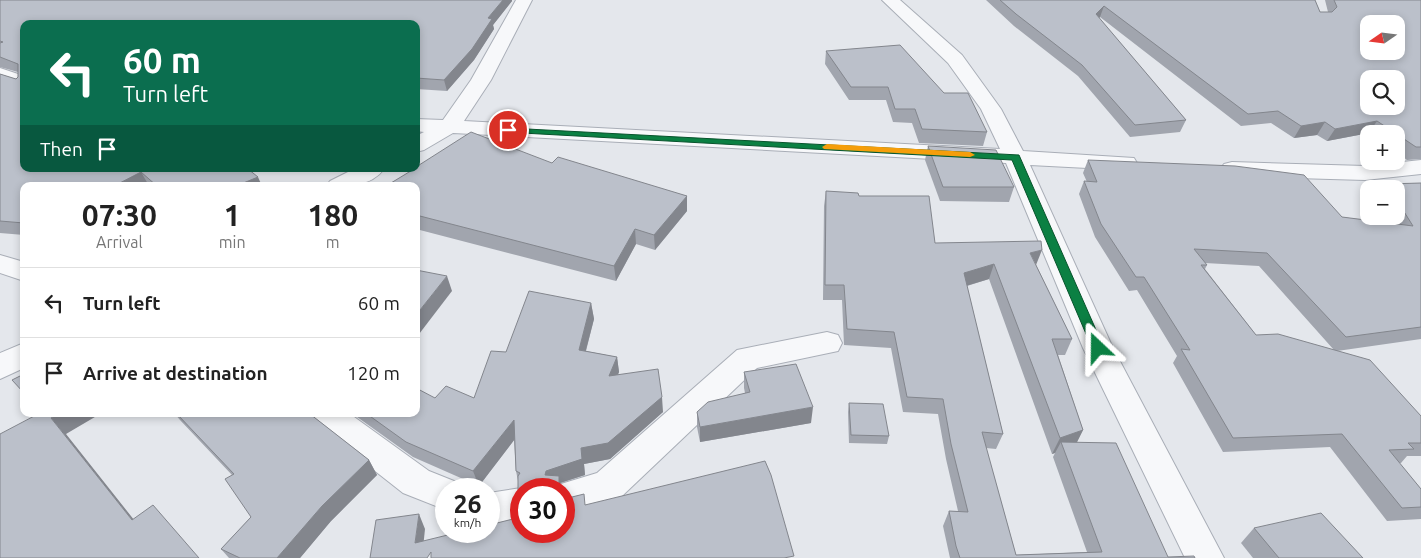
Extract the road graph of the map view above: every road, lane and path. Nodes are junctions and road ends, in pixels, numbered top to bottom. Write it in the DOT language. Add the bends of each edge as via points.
graph roads {
  1 [pos="524,0"];
  2 [pos="890,0"];
  3 [pos="420,126"];
  4 [pos="449,128"];
  5 [pos="420,143"];
  6 [pos="1015,157"];
  7 [pos="1151,164"];
  8 [pos="1421,167"];
  9 [pos="1209,168"];
  10 [pos="366,172"];
  11 [pos="346,182"];
  12 [pos="0,264"];
  13 [pos="20,271"];
  14 [pos="827,343"];
  15 [pos="20,356"];
  16 [pos="0,367"];
  17 [pos="330,417"];
  18 [pos="435,490"];
  19 [pos="575,495"];
  20 [pos="1205,558"];
  1 -- 4 [label="street" via="481,80"];
  2 -- 6 [label="street" via="954,59 991,109"];
  3 -- 4 [label="street"];
  4 -- 5 [label="street"];
  4 -- 6 [label="street"];
  6 -- 7 [label="street"];
  6 -- 20 [label="street" via="1098,348"];
  8 -- 9 [label="street" via="1365,173"];
  10 -- 11 [label="street"];
  12 -- 13 [label="street"];
  14 -- 19 [label="street" via="748,358 608,486"];
  15 -- 16 [label="street"];
  17 -- 18 [label="street" via="416,482"];
}
